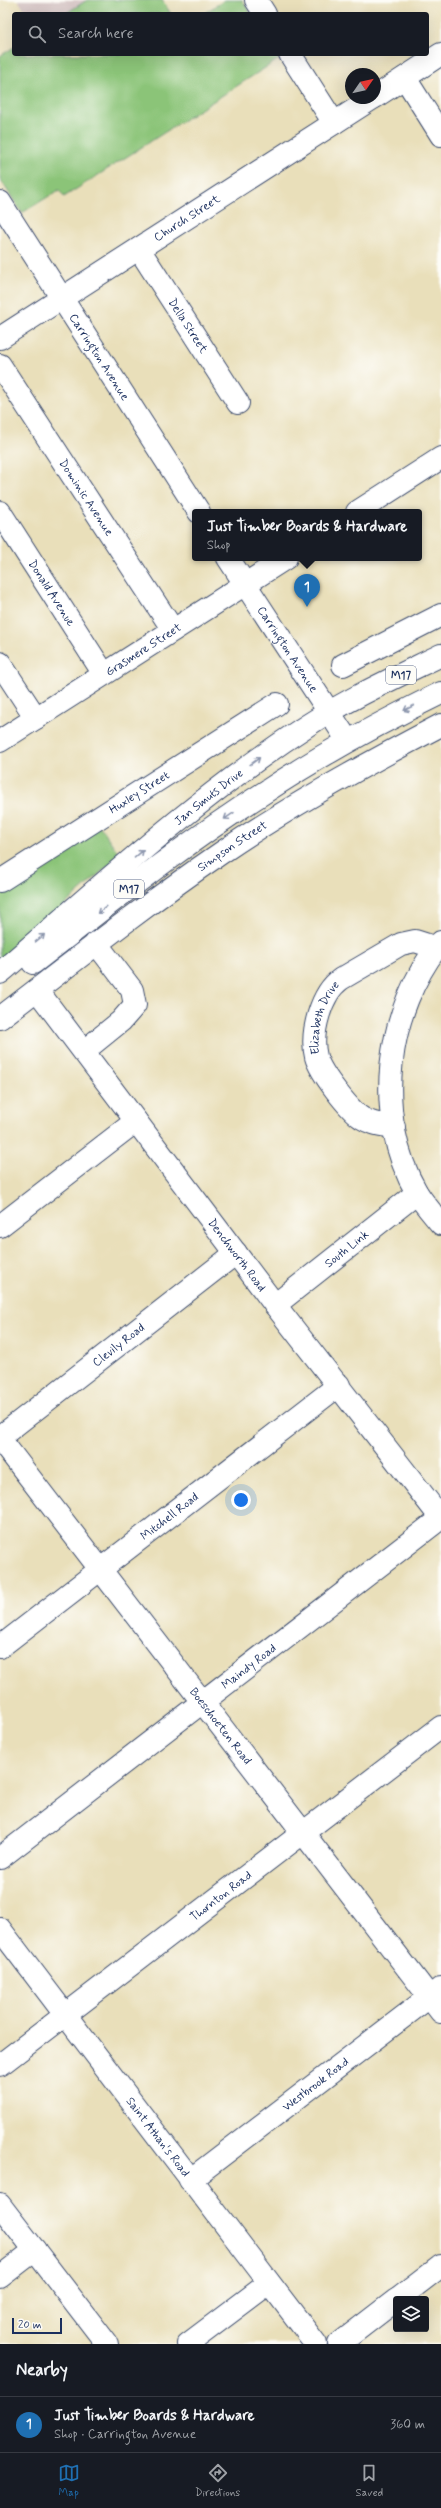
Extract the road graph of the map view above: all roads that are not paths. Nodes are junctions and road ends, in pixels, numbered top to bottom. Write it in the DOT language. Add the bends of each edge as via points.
graph roads {
  1 [pos="256,0"];
  2 [pos="264,12"];
  3 [pos="441,54"];
  4 [pos="291,56"];
  5 [pos="405,78"];
  6 [pos="381,93"];
  7 [pos="363,104"];
  8 [pos="334,123"];
  9 [pos="441,135"];
  10 [pos="0,202"];
  11 [pos="139,249"];
  12 [pos="62,299"];
  13 [pos="0,338"];
  14 [pos="0,365"];
  15 [pos="238,403"];
  16 [pos="441,458"];
  17 [pos="197,509"];
  18 [pos="362,509"];
  19 [pos="0,512"];
  20 [pos="230,561"];
  21 [pos="281,561"];
  22 [pos="245,584"];
  23 [pos="441,615"];
  24 [pos="173,630"];
  25 [pos="441,655"];
  26 [pos="0,662"];
  27 [pos="343,665"];
  28 [pos="104,674"];
  29 [pos="441,692"];
  30 [pos="277,704"];
  31 [pos="330,711"];
  32 [pos="36,718"];
  33 [pos="441,725"];
  34 [pos="0,741"];
  35 [pos="348,741"];
  36 [pos="0,881"];
  37 [pos="96,943"];
  38 [pos="439,945"];
  39 [pos="0,972"];
  40 [pos="0,988"];
  41 [pos="37,990"];
  42 [pos="0,1018"];
  43 [pos="84,1051"];
  44 [pos="136,1121"];
  45 [pos="394,1127"];
  46 [pos="417,1193"];
  47 [pos="441,1224"];
  48 [pos="0,1226"];
  49 [pos="236,1253"];
  50 [pos="275,1304"];
  51 [pos="339,1385"];
  52 [pos="0,1438"];
  53 [pos="441,1518"];
  54 [pos="101,1569"];
  55 [pos="0,1647"];
  56 [pos="203,1702"];
  57 [pos="441,1727"];
  58 [pos="302,1834"];
  59 [pos="0,1858"];
  60 [pos="0,1929"];
  61 [pos="437,1999"];
  62 [pos="65,2014"];
  63 [pos="0,2065"];
  64 [pos="190,2180"];
  65 [pos="0,2205"];
  66 [pos="35,2250"];
  67 [pos="441,2266"];
  68 [pos="0,2277"];
  69 [pos="269,2283"];
  70 [pos="402,2296"];
  71 [pos="393,2303"];
  72 [pos="107,2344"];
  73 [pos="188,2344"];
  74 [pos="316,2344"];
  75 [pos="339,2344"];
  1 -- 2 [label="street"];
  3 -- 5 [label="street, Church Street"];
  4 -- 8 [label="street"];
  5 -- 6 [label="street, Church Street"];
  5 -- 9 [label="street"];
  7 -- 8 [label="street, Church Street"];
  8 -- 11 [label="street, Church Street"];
  10 -- 12 [label="street, Carrington Avenue"];
  11 -- 12 [label="street, Church Street"];
  11 -- 15 [label="street, Della Street"];
  12 -- 13 [label="street, Church Street"];
  12 -- 17 [label="street, Carrington Avenue"];
  14 -- 24 [label="street, Dominic Avenue"];
  16 -- 18 [label="street"];
  19 -- 28 [label="street, Donald Avenue"];
  20 -- 22 [label="street, Carrington Avenue"];
  21 -- 22 [label="street, Grasmere Street"];
  22 -- 24 [label="street, Grasmere Street"];
  22 -- 31 [label="street, Carrington Avenue" via="309,684"];
  23 -- 27 [label="street"];
  24 -- 28 [label="street, Grasmere Street"];
  25 -- 31 [label="street, Jan Smuts Drive / M17"];
  26 -- 32 [label="street"];
  28 -- 32 [label="street, Grasmere Street"];
  29 -- 35 [label="street, Jan Smuts Drive / M17, one-way"];
  30 -- 36 [label="street, Huxley Street"];
  31 -- 35 [label="street, Carrington Avenue"];
  39 -- 31 [label="street, Jan Smuts Drive / M17, one-way" via="179,819 254,762"];
  32 -- 34 [label="street, Grasmere Street"];
  33 -- 37 [label="street, Simpson Street" via="346,776 269,822"];
  35 -- 40 [label="street, Jan Smuts Drive / M17, one-way" via="261,794 196,839"];
  37 -- 41 [label="street, Simpson Street"];
  37 -- 43 [label="street" via="132,990 134,1005 121,1021"];
  38 -- 45 [label="street, Elizabeth Drive" via="413,985 398,1029 391,1064"];
  38 -- 45 [label="street, Elizabeth Drive" via="416,941 402,944 340,979 332,985 323,1001 315,1046 320,1066 356,1113 370,1122"];
  41 -- 42 [label="street, Simpson Street"];
  41 -- 43 [label="street, Denchworth Road"];
  43 -- 44 [label="street, Denchworth Road"];
  44 -- 48 [label="street"];
  44 -- 49 [label="street, Denchworth Road"];
  45 -- 46 [label="street, Elizabeth Drive" via="405,1165"];
  46 -- 47 [label="street, Elizabeth Drive"];
  46 -- 50 [label="street, South Link"];
  49 -- 50 [label="street, Denchworth Road"];
  49 -- 52 [label="street, Clevily Road"];
  50 -- 51 [label="street, Denchworth Road"];
  51 -- 53 [label="street, Denchworth Road"];
  51 -- 54 [label="street, Mitchell Road"];
  52 -- 54 [label="street, Boeschoeten Road"];
  53 -- 56 [label="street, Maindy Road"];
  54 -- 55 [label="street, Mitchell Road"];
  54 -- 56 [label="street, Boeschoeten Road"];
  56 -- 58 [label="street, Boeschoeten Road"];
  56 -- 59 [label="street, Maindy Road"];
  57 -- 58 [label="street, Thornton Road"];
  58 -- 61 [label="street, Boeschoeten Road"];
  58 -- 62 [label="street, Thornton Road"];
  60 -- 62 [label="street, Saint Athan's Road"];
  61 -- 64 [label="street, Westbrook Road"];
  62 -- 63 [label="street, Thornton Road"];
  62 -- 64 [label="street, Saint Athan's Road"];
  64 -- 69 [label="street, Saint Athan's Road"];
  65 -- 66 [label="street"];
  66 -- 68 [label="street"];
  66 -- 72 [label="street"];
  67 -- 70 [label="street"];
  69 -- 73 [label="street"];
  69 -- 74 [label="street, Saint Athan's Road"];
  71 -- 75 [label="street"];
}
